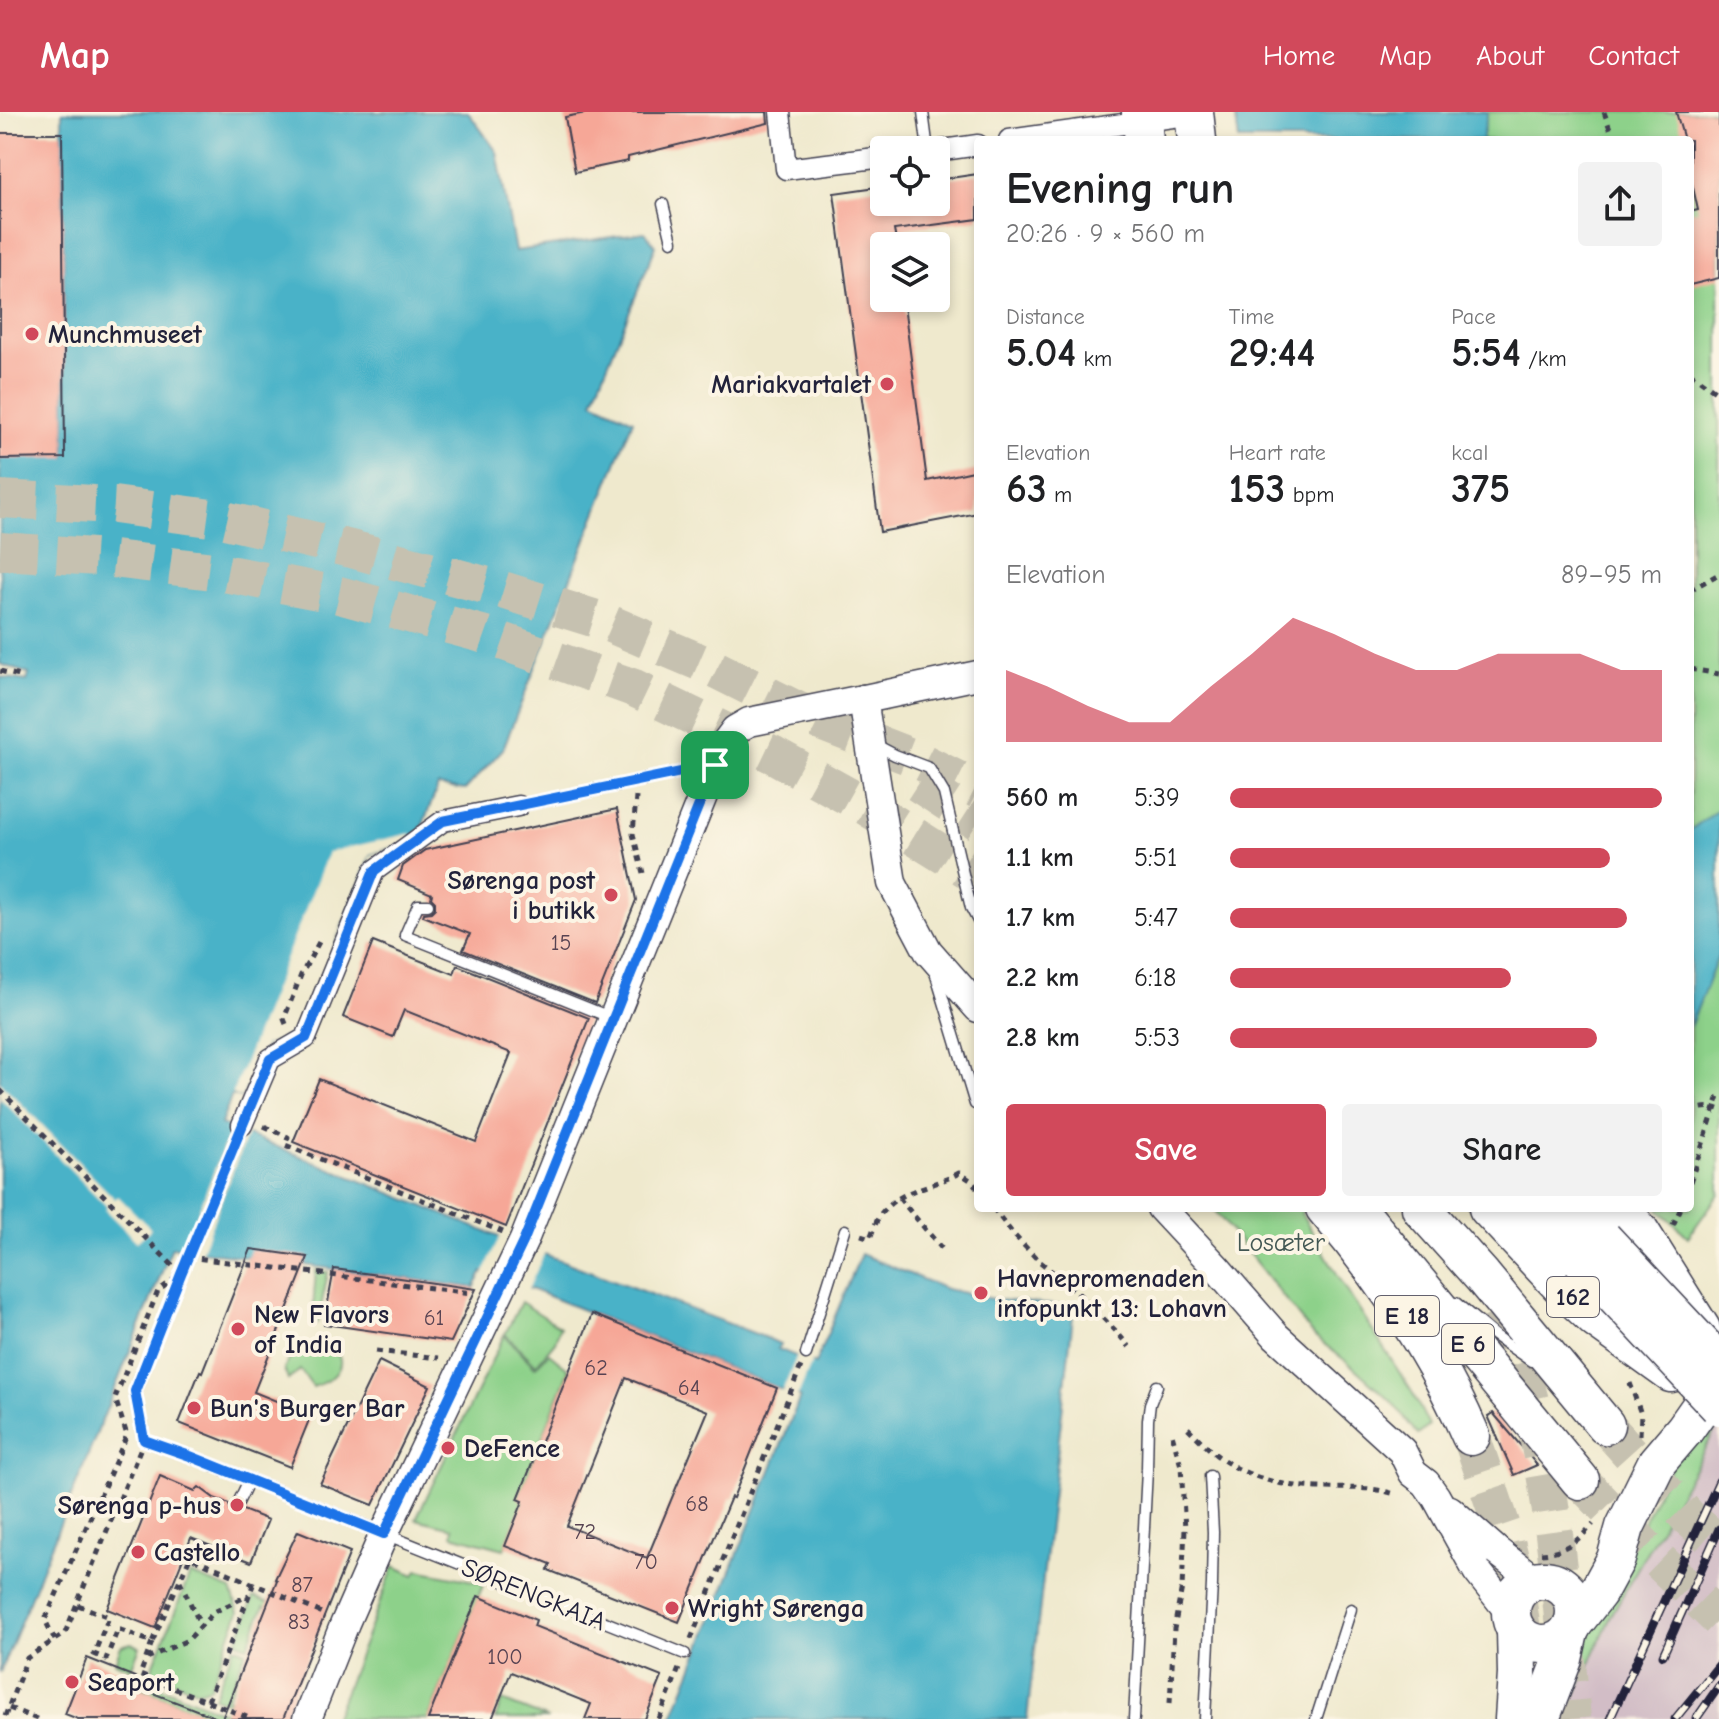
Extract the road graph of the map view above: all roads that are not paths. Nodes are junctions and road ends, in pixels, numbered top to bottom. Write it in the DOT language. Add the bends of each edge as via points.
graph roads {
  1 [pos="780,112"];
  2 [pos="923,112"];
  3 [pos="1195,122"];
  4 [pos="1142,124"];
  5 [pos="926,136"];
  6 [pos="1042,136"];
  7 [pos="974,146"];
  8 [pos="950,149"];
  9 [pos="870,159"];
  10 [pos="663,204"];
  11 [pos="672,241"];
  12 [pos="974,676"];
  13 [pos="861,699"];
  14 [pos="869,737"];
  15 [pos="715,765"];
  16 [pos="518,806"];
  17 [pos="428,905"];
  18 [pos="974,914"];
  19 [pos="928,951"];
  20 [pos="974,1003"];
  21 [pos="614,1019"];
  22 [pos="974,1101"];
  23 [pos="243,1122"];
  24 [pos="1165,1212"];
  25 [pos="1328,1212"];
  26 [pos="1359,1212"];
  27 [pos="1425,1212"];
  28 [pos="1492,1212"];
  29 [pos="1543,1212"];
  30 [pos="1578,1212"];
  31 [pos="845,1230"];
  32 [pos="1601,1235"];
  33 [pos="1400,1260"];
  34 [pos="1432,1284"];
  35 [pos="1442,1291"];
  36 [pos="806,1354"];
  37 [pos="1706,1368"];
  38 [pos="1157,1386"];
  39 [pos="1580,1396"];
  40 [pos="1605,1425"];
  41 [pos="1471,1436"];
  42 [pos="190,1456"];
  43 [pos="1210,1476"];
  44 [pos="249,1480"];
  45 [pos="1580,1480"];
  46 [pos="1436,1497"];
  47 [pos="237,1505"];
  48 [pos="1612,1520"];
  49 [pos="384,1534"];
  50 [pos="1544,1572"];
  51 [pos="1351,1609"];
  52 [pos="1513,1621"];
  53 [pos="1571,1628"];
  54 [pos="685,1654"];
  55 [pos="307,1719"];
  56 [pos="1134,1719"];
  57 [pos="1205,1719"];
  58 [pos="1316,1719"];
  59 [pos="1514,1719"];
  60 [pos="1540,1719"];
  1 -- 9 [label="street" via="786,169"];
  2 -- 5 [label="lane"];
  3 -- 4 [label="street"];
  4 -- 6 [label="street"];
  7 -- 8 [label="street"];
  10 -- 11 [label="lane"];
  12 -- 13 [label="street"];
  13 -- 14 [label="street"];
  13 -- 15 [label="street" via="749,722 729,736"];
  14 -- 18 [label="lane" via="875,746 929,768 944,793"];
  14 -- 19 [label="street" via="892,883"];
  15 -- 16 [label="lane"];
  15 -- 21 [label="street"];
  16 -- 23 [label="street" via="443,821 374,871 306,1038 270,1059"];
  17 -- 21 [label="lane" via="418,905 405,935"];
  19 -- 20 [label="street"];
  19 -- 22 [label="lane"];
  21 -- 49 [label="street" via="524,1240"];
  24 -- 46 [label="street" via="1276,1336 1402,1451 1408,1486 1426,1483"];
  25 -- 41 [label="highway, E 18" via="1416,1329"];
  26 -- 33 [label="highway, E 6"];
  27 -- 39 [label="highway, E 6"];
  28 -- 37 [label="highway, 162" via="1596,1319"];
  29 -- 32 [label="highway, 162"];
  30 -- 32 [label="highway, 162"];
  31 -- 36 [label="lane"];
  32 -- 37 [label="highway, 162, bridge"];
  33 -- 34 [label="lane"];
  33 -- 45 [label="highway, E 6"];
  35 -- 39 [label="lane"];
  37 -- 48 [label="highway" via="1664,1418 1657,1462"];
  38 -- 56 [label="lane" via="1148,1420"];
  39 -- 40 [label="highway, E 6"];
  42 -- 44 [label="lane, SØRENGKAIA"];
  43 -- 57 [label="lane" via="1212,1584"];
  44 -- 47 [label="lane"];
  44 -- 49 [label="lane, SØRENGKAIA"];
  46 -- 50 [label="street" via="1498,1552"];
  46 -- 52 [label="street" via="1477,1571"];
  48 -- 50 [label="highway" via="1599,1551"];
  48 -- 53 [label="highway" via="1616,1559"];
  49 -- 54 [label="lane, SØRENGKAIA"];
  49 -- 55 [label="street"];
  50 -- 52 [label="highway" via="1517,1592"];
  50 -- 53 [label="highway" via="1573,1600"];
  51 -- 58 [label="lane"];
  52 -- 53 [label="highway" via="1524,1639 1542,1645 1560,1640"];
  52 -- 59 [label="highway"];
  53 -- 60 [label="highway"];
}
